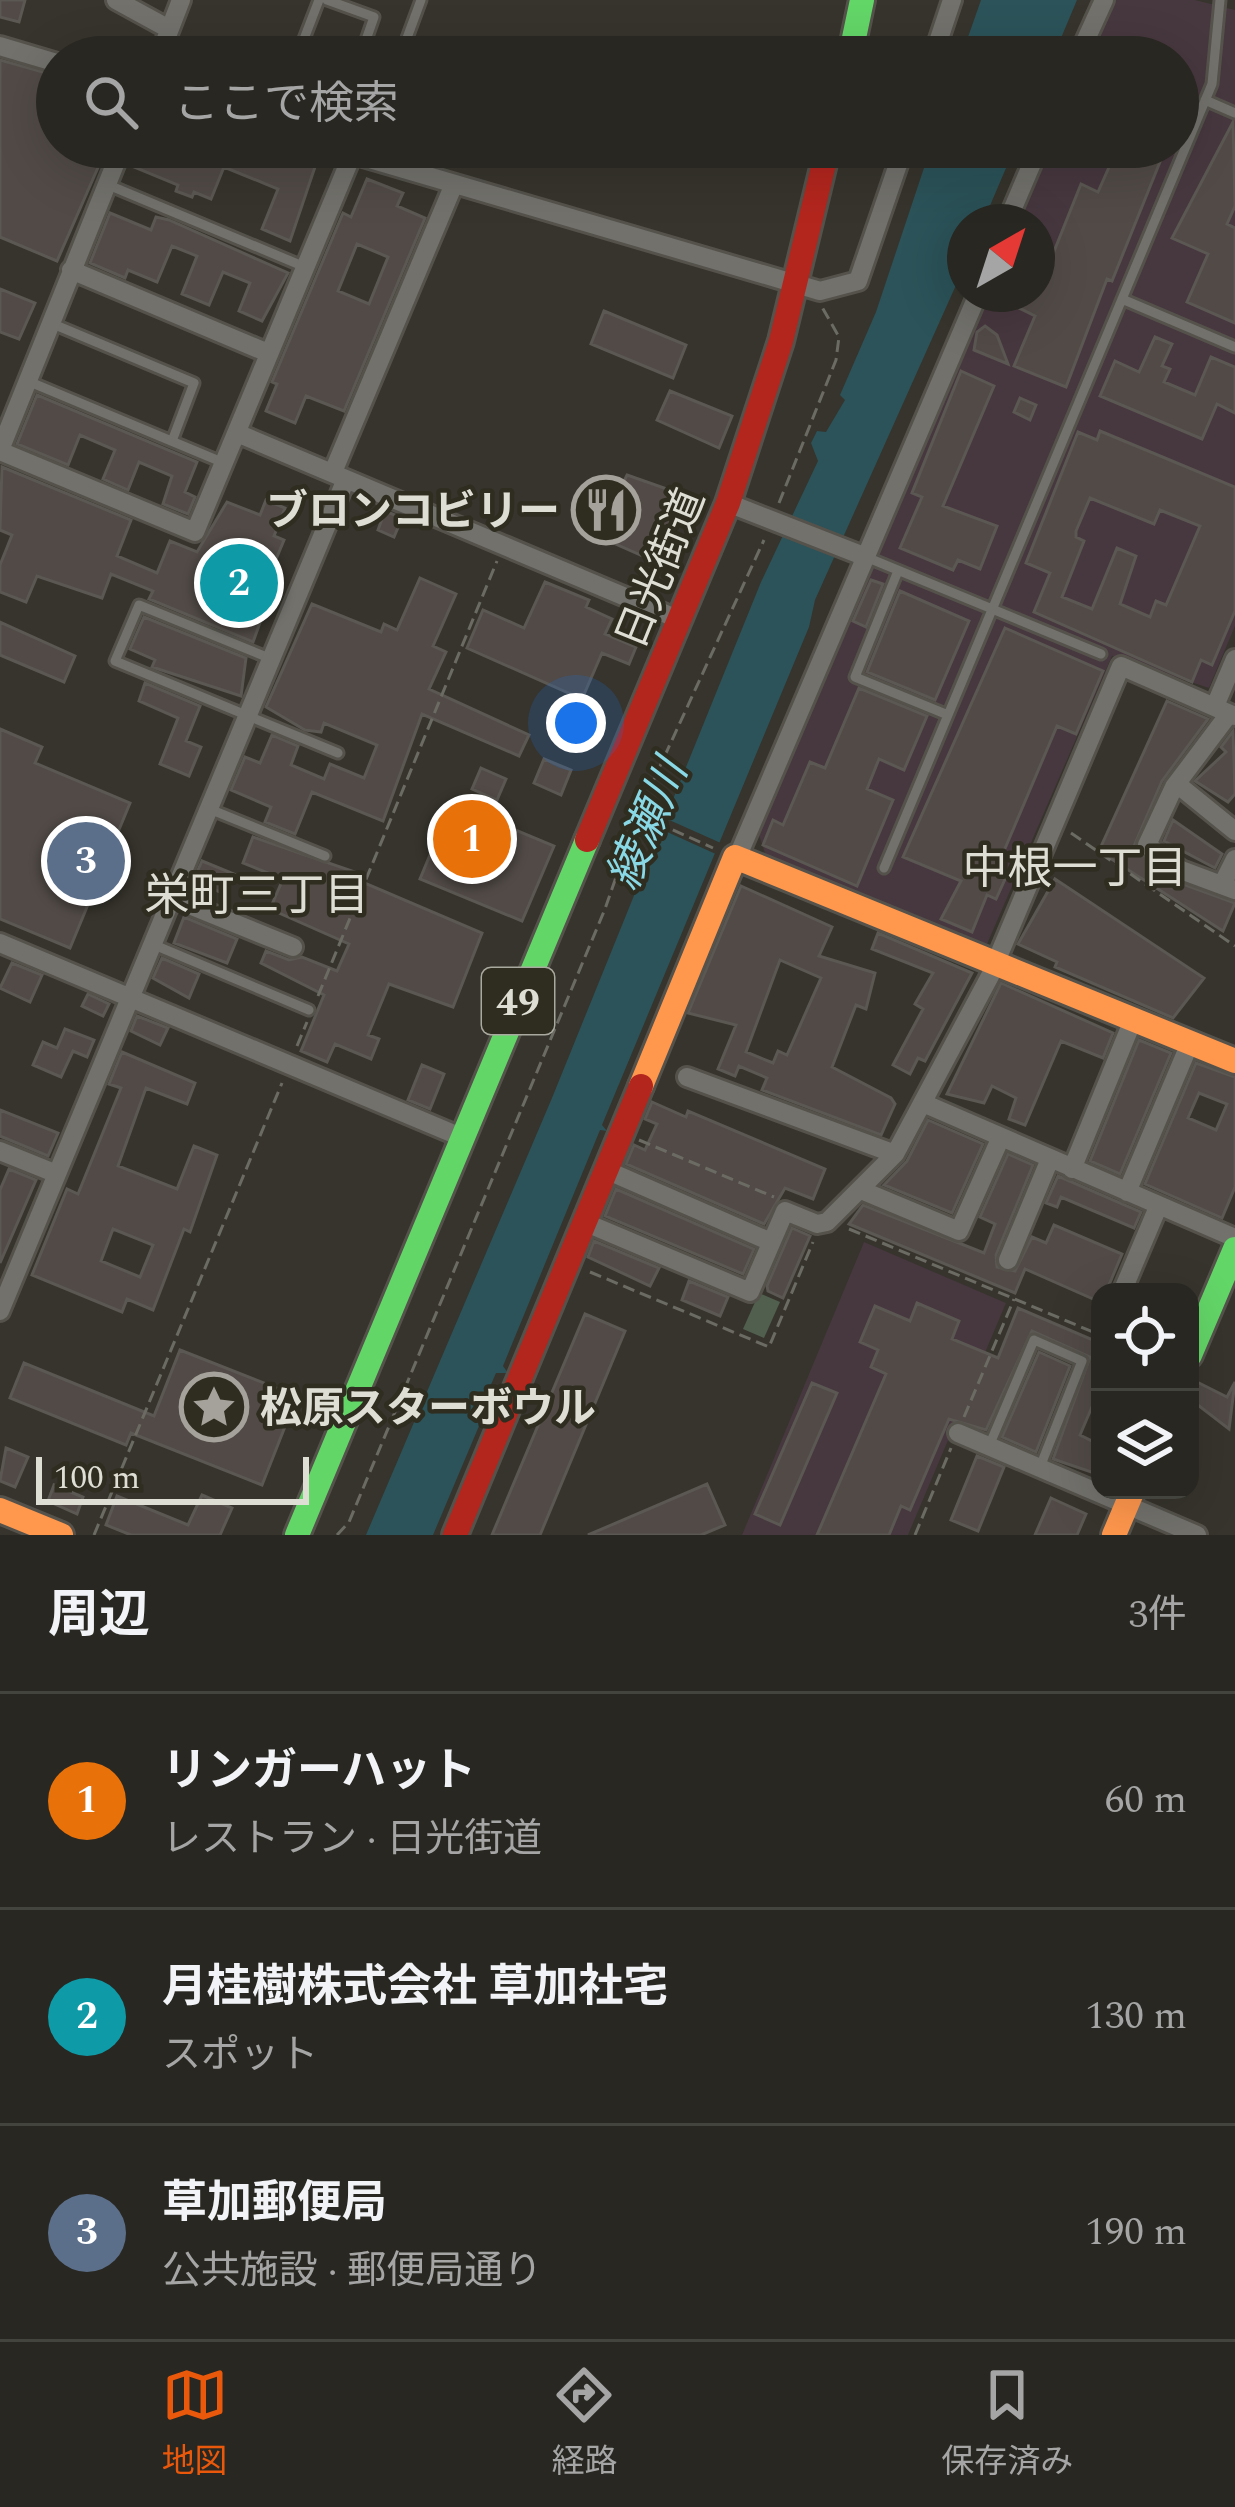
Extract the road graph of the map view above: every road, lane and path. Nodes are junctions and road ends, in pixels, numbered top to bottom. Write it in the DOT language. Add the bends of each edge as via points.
graph roads {
  1 [pos="116,0"];
  2 [pos="182,0"];
  3 [pos="323,0"];
  4 [pos="422,0"];
  5 [pos="862,0"];
  6 [pos="952,0"];
  7 [pos="1104,0"];
  8 [pos="1220,0"];
  9 [pos="170,29"];
  10 [pos="167,36"];
  11 [pos="307,36"];
  12 [pos="367,36"];
  13 [pos="408,36"];
  14 [pos="854,36"];
  15 [pos="940,36"];
  16 [pos="1088,36"];
  17 [pos="0,46"];
  18 [pos="36,57"];
  19 [pos="1205,100"];
  20 [pos="1235,112"];
  21 [pos="1199,114"];
  22 [pos="113,168"];
  23 [pos="347,168"];
  24 [pos="398,168"];
  25 [pos="826,168"];
  26 [pos="897,168"];
  27 [pos="1030,168"];
  28 [pos="1177,168"];
  29 [pos="106,184"];
  30 [pos="454,184"];
  31 [pos="1015,204"];
  32 [pos="305,267"];
  33 [pos="71,270"];
  34 [pos="808,286"];
  35 [pos="1122,299"];
  36 [pos="970,312"];
  37 [pos="53,324"];
  38 [pos="1235,347"];
  39 [pos="268,353"];
  40 [pos="29,382"];
  41 [pos="237,433"];
  42 [pos="172,441"];
  43 [pos="0,450"];
  44 [pos="224,463"];
  45 [pos="340,475"];
  46 [pos="728,503"];
  47 [pos="772,520"];
  48 [pos="501,552"];
  49 [pos="866,557"];
  50 [pos="898,571"];
  51 [pos="992,610"];
  52 [pos="680,620"];
  53 [pos="1101,654"];
  54 [pos="269,658"];
  55 [pos="1235,659"];
  56 [pos="1226,712"];
  57 [pos="948,715"];
  58 [pos="244,717"];
  59 [pos="338,753"];
  60 [pos="1177,784"];
  61 [pos="207,808"];
  62 [pos="638,814"];
  63 [pos="1055,821"];
  64 [pos="1235,832"];
  65 [pos="325,856"];
  66 [pos="733,856"];
  67 [pos="1235,859"];
  68 [pos="884,868"];
  69 [pos="1229,888"];
  70 [pos="172,898"];
  71 [pos="0,943"];
  72 [pos="152,944"];
  73 [pos="1235,946"];
  74 [pos="293,947"];
  75 [pos="996,963"];
  76 [pos="130,997"];
  77 [pos="309,1010"];
  78 [pos="1133,1019"];
  79 [pos="1190,1043"];
  80 [pos="1235,1061"];
  81 [pos="289,1066"];
  82 [pos="687,1078"];
  83 [pos="923,1103"];
  84 [pos="621,1133"];
  85 [pos="461,1137"];
  86 [pos="1000,1137"];
  87 [pos="0,1150"];
  88 [pos="895,1154"];
  89 [pos="1050,1160"];
  90 [pos="1072,1169"];
  91 [pos="606,1170"];
  92 [pos="57,1174"];
  93 [pos="861,1190"];
  94 [pos="1127,1192"];
  95 [pos="775,1197"];
  96 [pos="1158,1207"];
  97 [pos="829,1220"];
  98 [pos="584,1222"];
  99 [pos="1235,1238"];
  100 [pos="771,1242"];
  101 [pos="1235,1250"];
  102 [pos="1008,1260"];
  103 [pos="1126,1283"];
  104 [pos="0,1310"];
  105 [pos="1199,1319"];
  106 [pos="1091,1331"];
  107 [pos="958,1433"];
  108 [pos="989,1446"];
  109 [pos="1040,1468"];
  110 [pos="1091,1484"];
  111 [pos="1129,1499"];
  112 [pos="1134,1499"];
  113 [pos="0,1510"];
  114 [pos="61,1535"];
  115 [pos="94,1535"];
  116 [pos="297,1535"];
  117 [pos="337,1535"];
  118 [pos="455,1535"];
  119 [pos="1114,1535"];
  120 [pos="1197,1535"];
  1 -- 9 [label="street"];
  2 -- 9 [label="street"];
  3 -- 11 [label="lane"];
  3 -- 12 [label="lane" via="374,17"];
  4 -- 13 [label="lane"];
  5 -- 14 [label="main road"];
  6 -- 15 [label="street"];
  7 -- 16 [label="street"];
  8 -- 19 [label="lane"];
  9 -- 10 [label="street"];
  17 -- 18 [label="street"];
  19 -- 20 [label="lane"];
  19 -- 21 [label="lane"];
  22 -- 29 [label="street"];
  23 -- 32 [label="street"];
  24 -- 30 [label="street"];
  25 -- 34 [label="main road, 日光街道 / 49"];
  26 -- 34 [label="street" via="858,281"];
  27 -- 31 [label="street"];
  28 -- 35 [label="lane"];
  29 -- 32 [label="lane"];
  29 -- 33 [label="street"];
  30 -- 34 [label="street"];
  30 -- 45 [label="street"];
  32 -- 39 [label="street"];
  33 -- 37 [label="street"];
  33 -- 39 [label="street"];
  34 -- 46 [label="main road, 日光街道 / 49"];
  34 -- 47 [label="path" via="838,337 836,360"];
  35 -- 38 [label="lane"];
  35 -- 51 [label="lane"];
  36 -- 49 [label="street"];
  37 -- 40 [label="street"];
  37 -- 42 [label="lane" via="194,383"];
  39 -- 41 [label="street"];
  40 -- 42 [label="lane"];
  40 -- 43 [label="street"];
  41 -- 44 [label="street"];
  41 -- 45 [label="street"];
  42 -- 44 [label="lane"];
  43 -- 44 [label="street" via="195,532"];
  45 -- 52 [label="street"];
  45 -- 54 [label="street"];
  46 -- 47 [label="street"];
  46 -- 52 [label="main road, 日光街道 / 49"];
  47 -- 49 [label="street"];
  47 -- 62 [label="path"];
  48 -- 81 [label="path"];
  49 -- 50 [label="lane"];
  49 -- 66 [label="street"];
  50 -- 51 [label="lane"];
  50 -- 57 [label="lane" via="855,677"];
  51 -- 53 [label="lane"];
  51 -- 57 [label="lane"];
  52 -- 85 [label="main road, 日光街道 / 49"];
  54 -- 58 [label="street"];
  54 -- 58 [label="lane" via="139,604 115,661"];
  55 -- 56 [label="street"];
  56 -- 60 [label="street"];
  56 -- 63 [label="street" via="1120,666"];
  57 -- 68 [label="lane"];
  58 -- 59 [label="lane"];
  58 -- 61 [label="street"];
  60 -- 64 [label="street"];
  60 -- 69 [label="street" via="1147,845 1180,870"];
  61 -- 65 [label="lane"];
  61 -- 70 [label="street"];
  62 -- 66 [label="path"];
  62 -- 117 [label="path" via="605,909"];
  63 -- 73 [label="path"];
  63 -- 75 [label="street"];
  66 -- 75 [label="main road"];
  66 -- 84 [label="main road"];
  67 -- 69 [label="street"];
  70 -- 72 [label="street"];
  70 -- 74 [label="street"];
  71 -- 76 [label="street"];
  72 -- 76 [label="street"];
  72 -- 77 [label="lane"];
  75 -- 78 [label="main road"];
  75 -- 83 [label="street"];
  76 -- 81 [label="street"];
  76 -- 92 [label="street"];
  78 -- 79 [label="main road"];
  78 -- 90 [label="street"];
  79 -- 80 [label="main road"];
  79 -- 94 [label="street"];
  81 -- 85 [label="street"];
  81 -- 115 [label="path"];
  82 -- 88 [label="street"];
  83 -- 86 [label="street"];
  83 -- 88 [label="street"];
  84 -- 91 [label="main road"];
  84 -- 95 [label="path"];
  85 -- 116 [label="main road, 日光街道 / 49"];
  86 -- 89 [label="street"];
  86 -- 93 [label="street" via="959,1231"];
  87 -- 92 [label="street"];
  88 -- 93 [label="street"];
  89 -- 90 [label="street"];
  89 -- 102 [label="street"];
  90 -- 94 [label="street"];
  91 -- 98 [label="main road"];
  91 -- 100 [label="street"];
  92 -- 104 [label="street"];
  93 -- 97 [label="street"];
  94 -- 96 [label="street"];
  96 -- 99 [label="street"];
  96 -- 103 [label="street"];
  97 -- 100 [label="street" via="817,1224 785,1211"];
  97 -- 106 [label="path"];
  98 -- 100 [label="street" via="750,1292"];
  98 -- 118 [label="main road"];
  101 -- 105 [label="main road"];
  107 -- 108 [label="street"];
  108 -- 109 [label="street"];
  108 -- 109 [label="lane" via="1034,1340 1082,1361"];
  109 -- 110 [label="street"];
  111 -- 119 [label="main road"];
  112 -- 120 [label="street"];
  113 -- 114 [label="main road"];
}
